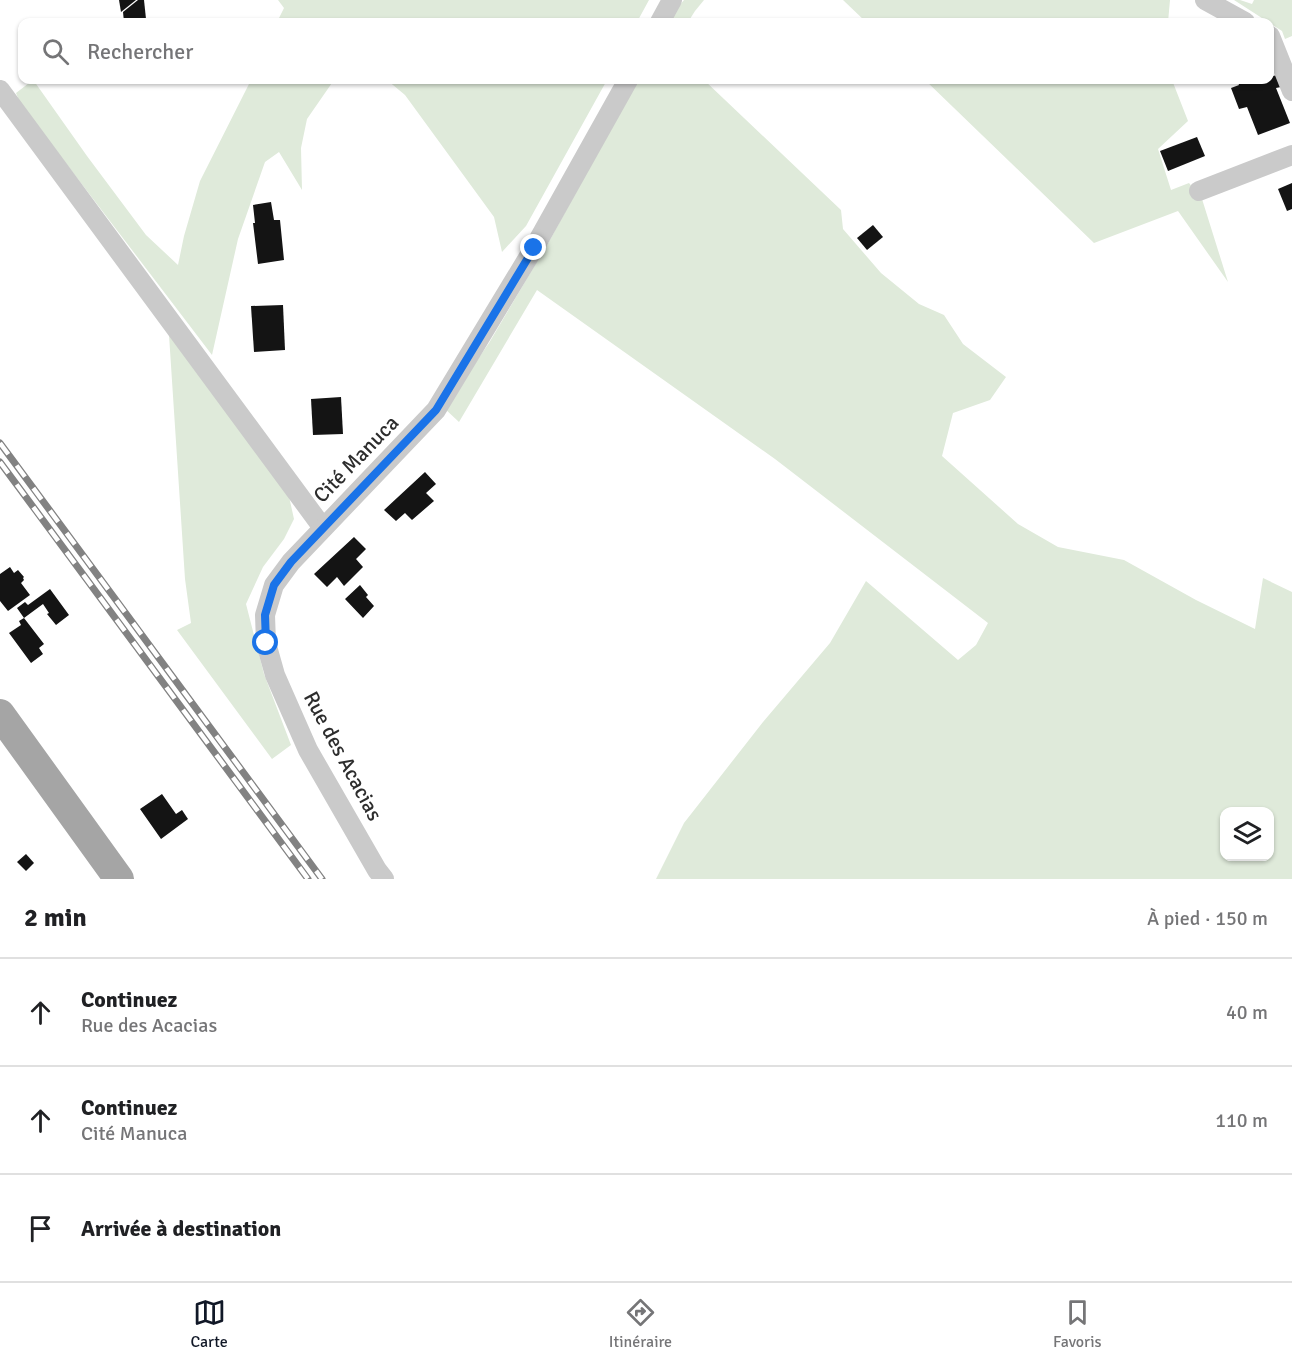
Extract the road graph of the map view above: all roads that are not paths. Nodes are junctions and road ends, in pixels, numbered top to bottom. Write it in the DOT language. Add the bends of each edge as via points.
graph roads {
  1 [pos="672,0"];
  2 [pos="1205,0"];
  3 [pos="662,18"];
  4 [pos="1238,18"];
  5 [pos="1274,48"];
  6 [pos="626,84"];
  7 [pos="0,90"];
  8 [pos="1292,92"];
  9 [pos="1292,154"];
  10 [pos="1199,191"];
  11 [pos="323,528"];
  12 [pos="0,714"];
  13 [pos="119,879"];
  14 [pos="384,879"];
  1 -- 3 [label="street"];
  2 -- 4 [label="street"];
  5 -- 8 [label="street"];
  6 -- 11 [label="street, Cité Manuca" via="534,248 436,410"];
  7 -- 11 [label="street, Cité Manuca"];
  9 -- 10 [label="street"];
  11 -- 14 [label="street, Rue des Acacias" via="274,585 265,615 266,643 275,675 308,750"];
  12 -- 13 [label="main road"];
}
